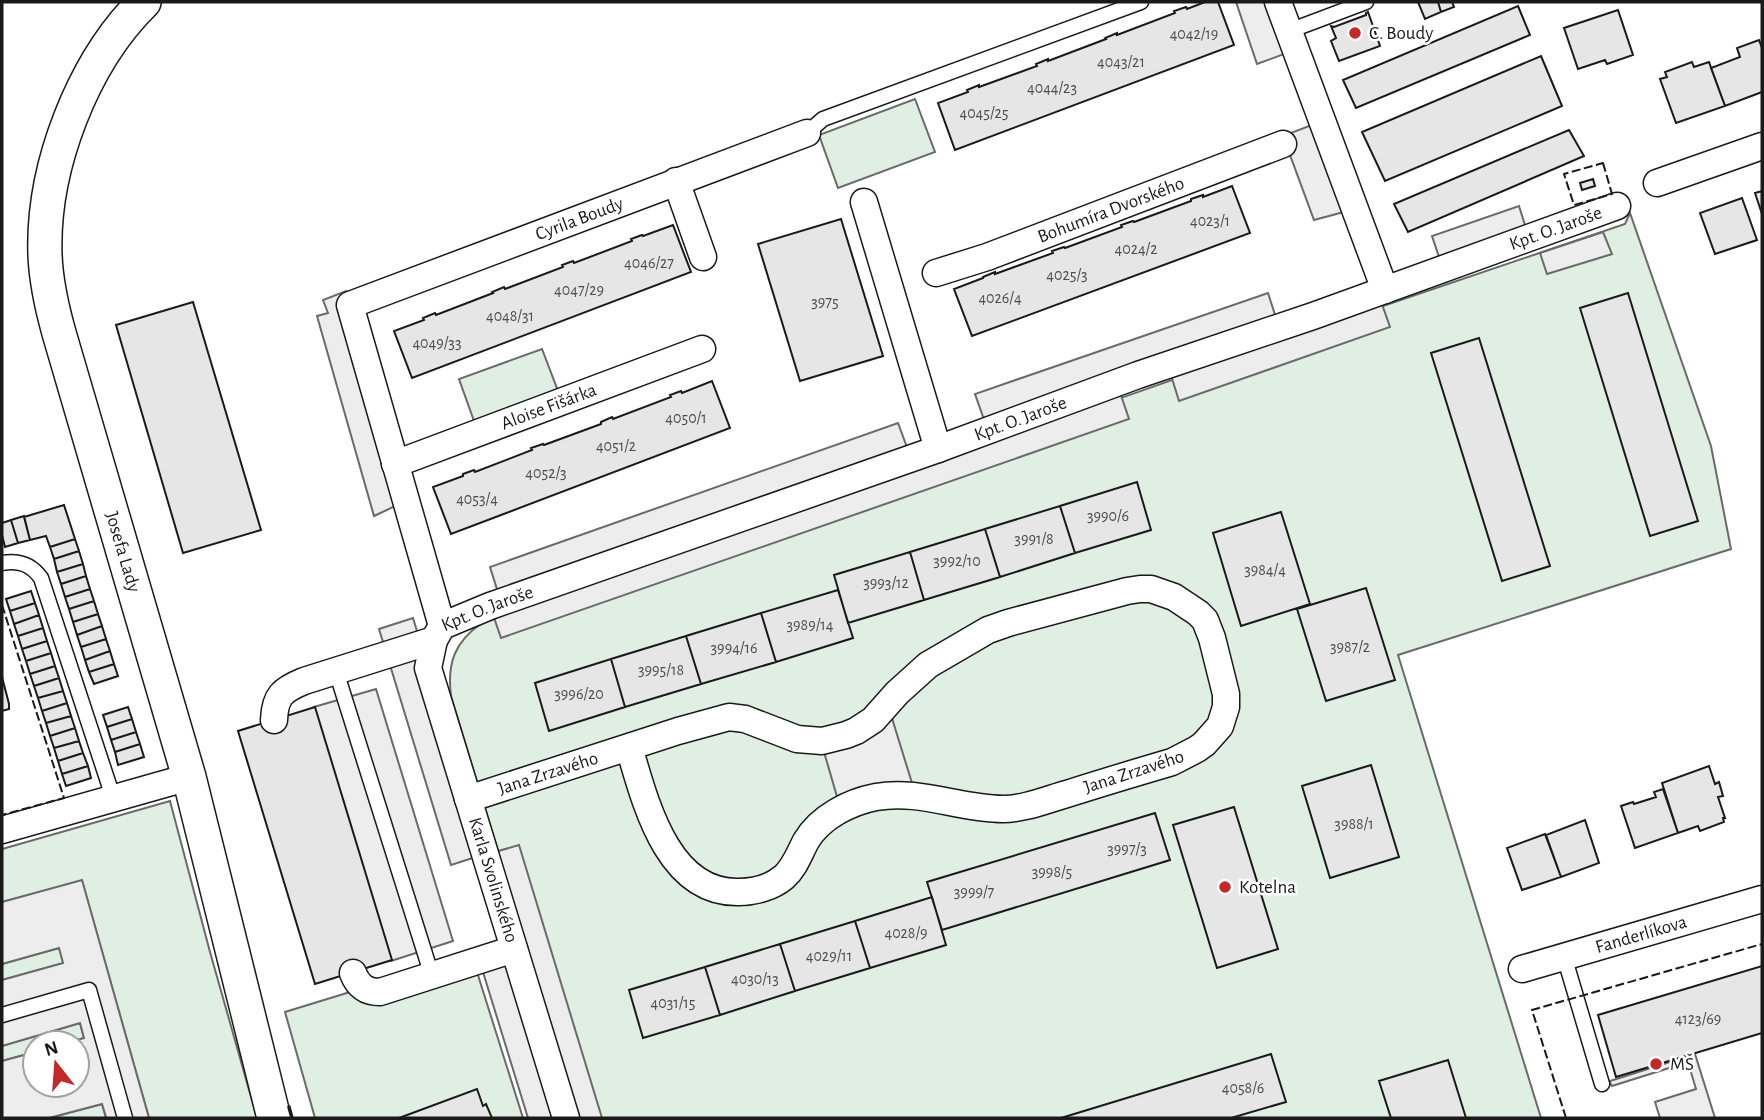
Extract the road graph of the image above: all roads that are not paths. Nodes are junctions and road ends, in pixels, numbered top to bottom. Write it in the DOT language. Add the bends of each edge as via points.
graph roads {
  1 [pos="144,2"];
  2 [pos="1142,2"];
  3 [pos="1278,2"];
  4 [pos="1366,2"];
  5 [pos="1289,31"];
  6 [pos="807,133"];
  7 [pos="1283,144"];
  8 [pos="1762,146"];
  9 [pos="676,181"];
  10 [pos="1657,183"];
  11 [pos="864,202"];
  12 [pos="1617,206"];
  13 [pos="703,257"];
  14 [pos="936,272"];
  15 [pos="1385,290"];
  16 [pos="702,349"];
  17 [pos="938,449"];
  18 [pos="396,464"];
  19 [pos="2,563"];
  20 [pos="438,633"];
  21 [pos="336,671"];
  22 [pos="274,720"];
  23 [pos="629,747"];
  24 [pos="189,776"];
  25 [pos="113,797"];
  26 [pos="468,799"];
  27 [pos="2,830"];
  28 [pos="1762,899"];
  29 [pos="514,949"];
  30 [pos="1564,956"];
  31 [pos="1522,969"];
  32 [pos="353,973"];
  33 [pos="432,976"];
  34 [pos="2,1015"];
  35 [pos="1602,1084"];
  36 [pos="125,1118"];
  37 [pos="275,1118"];
  38 [pos="566,1118"];
  1 -- 24 [label="street, Josefa Lady" via="102,53 75,106 54,175 45,253 56,322"];
  2 -- 6 [label="lane" via="823,119"];
  3 -- 5 [label="street"];
  4 -- 5 [label="lane"];
  5 -- 15 [label="street"];
  6 -- 9 [label="street, Cyrila Boudy"];
  7 -- 14 [label="street, Bohumíra Dvorského" via="987,257"];
  8 -- 10 [label="street"];
  9 -- 13 [label="street"];
  9 -- 18 [label="street, Cyrila Boudy" via="350,305"];
  11 -- 17 [label="street"];
  12 -- 15 [label="street, Kpt. O. Jaroše"];
  15 -- 17 [label="street, Kpt. O. Jaroše"];
  16 -- 18 [label="street, Aloise Fišárka"];
  17 -- 20 [label="street, Kpt. O. Jaroše" via="490,606"];
  18 -- 20 [label="street"];
  19 -- 25 [label="lane" via="23,562 41,578"];
  20 -- 21 [label="street, Kpt. O. Jaroše"];
  20 -- 26 [label="street, Karla Svolinského" via="428,668"];
  21 -- 22 [label="street, Kpt. O. Jaroše" via="282,692"];
  21 -- 33 [label="lane"];
  23 -- 23 [label="street, Jana Zrzavého" via="729,717 797,739 822,741 846,735 873,720 928,665 988,631 1140,589 1174,597 1205,620 1226,694 1220,726 1189,754 1028,805 1003,809 901,794 856,802 816,828 785,876 750,892 706,885 674,858 651,813"];
  23 -- 26 [label="street, Jana Zrzavého"];
  24 -- 25 [label="street"];
  24 -- 37 [label="street, Josefa Lady"];
  25 -- 27 [label="street"];
  26 -- 29 [label="street, Karla Svolinského"];
  28 -- 30 [label="street, Fanderlíkova"];
  29 -- 33 [label="street"];
  29 -- 38 [label="street, Karla Svolinského"];
  30 -- 31 [label="street, Fanderlíkova"];
  30 -- 35 [label="lane"];
  32 -- 33 [label="street" via="359,985 375,992"];
  34 -- 36 [label="lane" via="89,990"];
}
